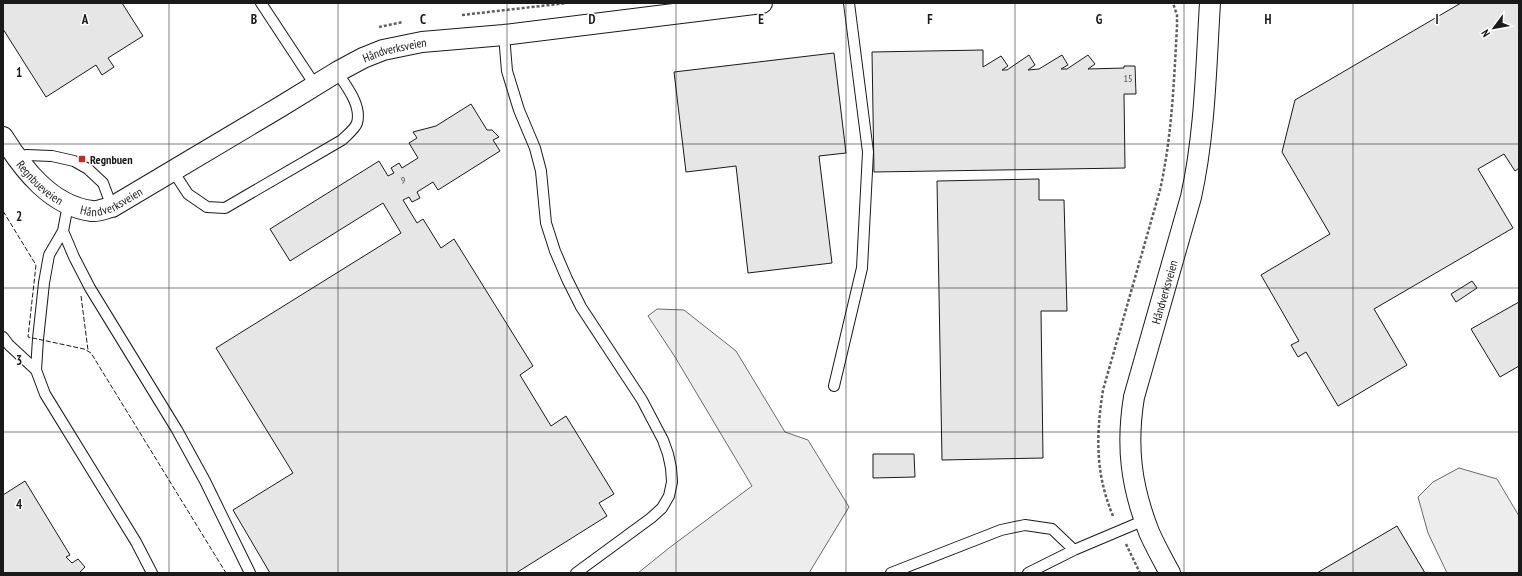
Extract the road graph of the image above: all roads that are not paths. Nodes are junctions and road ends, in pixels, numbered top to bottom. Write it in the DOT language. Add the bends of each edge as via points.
graph roads {
  1 [pos="261,3"];
  2 [pos="762,3"];
  3 [pos="849,3"];
  4 [pos="1210,3"];
  5 [pos="504,35"];
  6 [pos="337,72"];
  7 [pos="315,85"];
  8 [pos="3,137"];
  9 [pos="17,159"];
  10 [pos="173,171"];
  11 [pos="68,205"];
  12 [pos="112,207"];
  13 [pos="63,231"];
  14 [pos="3,337"];
  15 [pos="36,370"];
  16 [pos="834,386"];
  17 [pos="1145,520"];
  18 [pos="1074,550"];
  19 [pos="152,573"];
  20 [pos="250,573"];
  21 [pos="576,573"];
  22 [pos="891,573"];
  23 [pos="1028,573"];
  24 [pos="1170,573"];
  1 -- 7 [label="lane"];
  2 -- 5 [label="street, Håndverksveien"];
  3 -- 16 [label="lane" via="868,152 862,268"];
  4 -- 17 [label="street, Håndverksveien" via="1197,169 1134,397 1130,421 1131,463"];
  5 -- 6 [label="street, Håndverksveien" via="401,46 363,58"];
  5 -- 21 [label="lane" via="507,70 519,110 535,148 546,223 555,251 581,307 642,400 663,440 671,468 669,496 662,508"];
  6 -- 7 [label="street, Håndverksveien"];
  6 -- 10 [label="lane" via="358,111 356,124 342,140 226,208 207,207 188,194"];
  7 -- 10 [label="street, Håndverksveien"];
  8 -- 9 [label="street, Regnbueveien"];
  9 -- 11 [label="street, Regnbueveien" via="41,186"];
  9 -- 12 [label="lane" via="26,155 52,156 74,161 104,183"];
  10 -- 12 [label="street, Håndverksveien"];
  11 -- 12 [label="street, Håndverksveien" via="93,212"];
  11 -- 13 [label="lane"];
  13 -- 15 [label="lane" via="49,255 39,325"];
  13 -- 20 [label="lane" via="90,288 177,430 205,481"];
  14 -- 15 [label="lane"];
  15 -- 19 [label="lane" via="45,394 136,542"];
  17 -- 18 [label="lane"];
  17 -- 24 [label="street, Håndverksveien"];
  18 -- 22 [label="lane" via="1052,529 1025,525 1001,530"];
  18 -- 23 [label="lane"];
}
